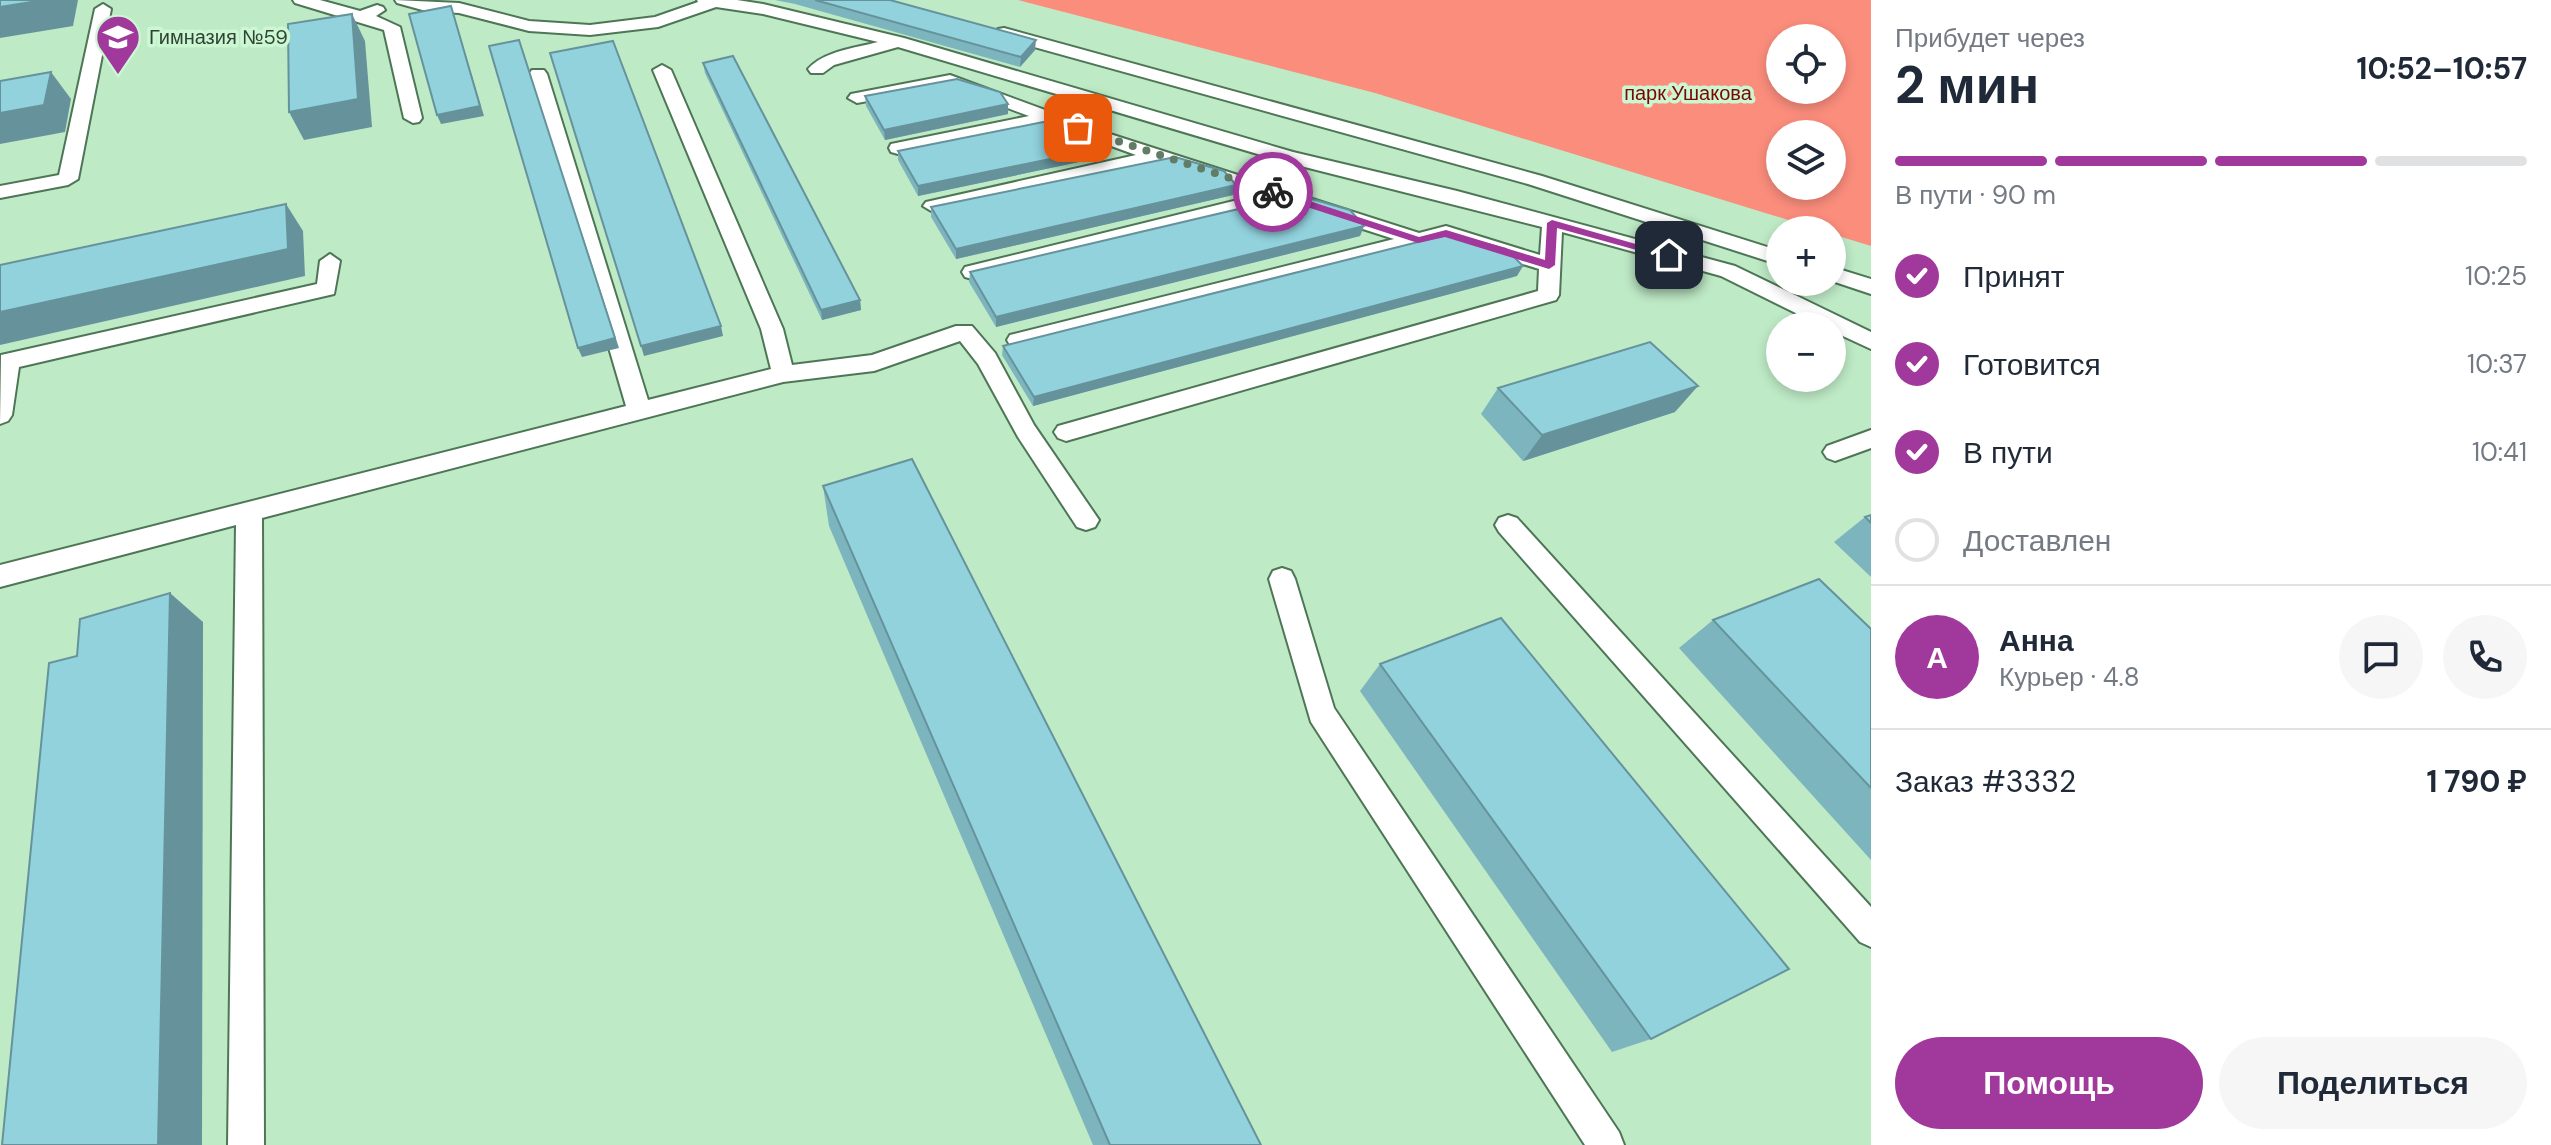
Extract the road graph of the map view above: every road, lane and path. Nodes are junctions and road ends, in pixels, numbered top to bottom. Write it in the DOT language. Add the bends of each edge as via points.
graph roads {
  1 [pos="301,0"];
  2 [pos="403,1"];
  3 [pos="710,1"];
  4 [pos="103,9"];
  5 [pos="361,16"];
  6 [pos="984,28"];
  7 [pos="898,42"];
  8 [pos="1044,44"];
  9 [pos="817,69"];
  10 [pos="662,70"];
  11 [pos="538,74"];
  12 [pos="857,98"];
  13 [pos="1099,102"];
  14 [pos="1251,102"];
  15 [pos="1052,117"];
  16 [pos="413,118"];
  17 [pos="898,148"];
  18 [pos="1417,148"];
  19 [pos="1162,156"];
  20 [pos="1288,157"];
  21 [pos="0,192"];
  22 [pos="1282,195"];
  23 [pos="1457,197"];
  24 [pos="933,206"];
  25 [pos="1552,223"];
  26 [pos="1418,240"];
  27 [pos="1766,254"];
  28 [pos="330,261"];
  29 [pos="1549,265"];
  30 [pos="972,272"];
  31 [pos="1846,279"];
  32 [pos="1871,287"];
  33 [pos="1018,340"];
  34 [pos="1871,341"];
  35 [pos="783,374"];
  36 [pos="639,409"];
  37 [pos="0,415"];
  38 [pos="1066,432"];
  39 [pos="1871,439"];
  40 [pos="1835,452"];
  41 [pos="249,511"];
  42 [pos="1086,520"];
  43 [pos="1508,525"];
  44 [pos="0,576"];
  45 [pos="1282,579"];
  46 [pos="1871,931"];
  47 [pos="246,1145"];
  48 [pos="1606,1145"];
  1 -- 5 [label="lane"];
  2 -- 3 [label="lane" via="459,8 529,26 590,30 658,22"];
  2 -- 5 [label="lane"];
  3 -- 7 [label="lane"];
  4 -- 21 [label="lane" via="68,179"];
  5 -- 16 [label="lane" via="392,27"];
  6 -- 8 [label="lane"];
  7 -- 9 [label="lane" via="828,61"];
  7 -- 13 [label="lane"];
  8 -- 13 [label="lane"];
  8 -- 14 [label="lane"];
  10 -- 35 [label="lane" via="772,329"];
  11 -- 36 [label="lane"];
  12 -- 15 [label="lane" via="950,80"];
  13 -- 20 [label="lane"];
  14 -- 18 [label="lane"];
  14 -- 20 [label="lane"];
  15 -- 17 [label="lane"];
  15 -- 19 [label="lane"];
  18 -- 23 [label="lane"];
  18 -- 27 [label="lane"];
  19 -- 22 [label="lane"];
  19 -- 24 [label="lane"];
  20 -- 23 [label="lane"];
  22 -- 26 [label="lane"];
  22 -- 30 [label="lane"];
  23 -- 25 [label="lane"];
  25 -- 29 [label="lane"];
  25 -- 34 [label="lane" via="1728,271"];
  26 -- 29 [label="lane" via="1446,233"];
  26 -- 33 [label="lane"];
  28 -- 37 [label="lane" via="327,289 9,361"];
  29 -- 38 [label="lane" via="1548,295"];
  31 -- 32 [label="lane"];
  35 -- 36 [label="lane"];
  35 -- 42 [label="lane" via="874,363 964,331 987,359 1026,431"];
  36 -- 41 [label="lane"];
  39 -- 40 [label="lane"];
  41 -- 44 [label="lane"];
  41 -- 47 [label="lane"];
  43 -- 46 [label="lane"];
  45 -- 48 [label="lane" via="1321,713"];
}
